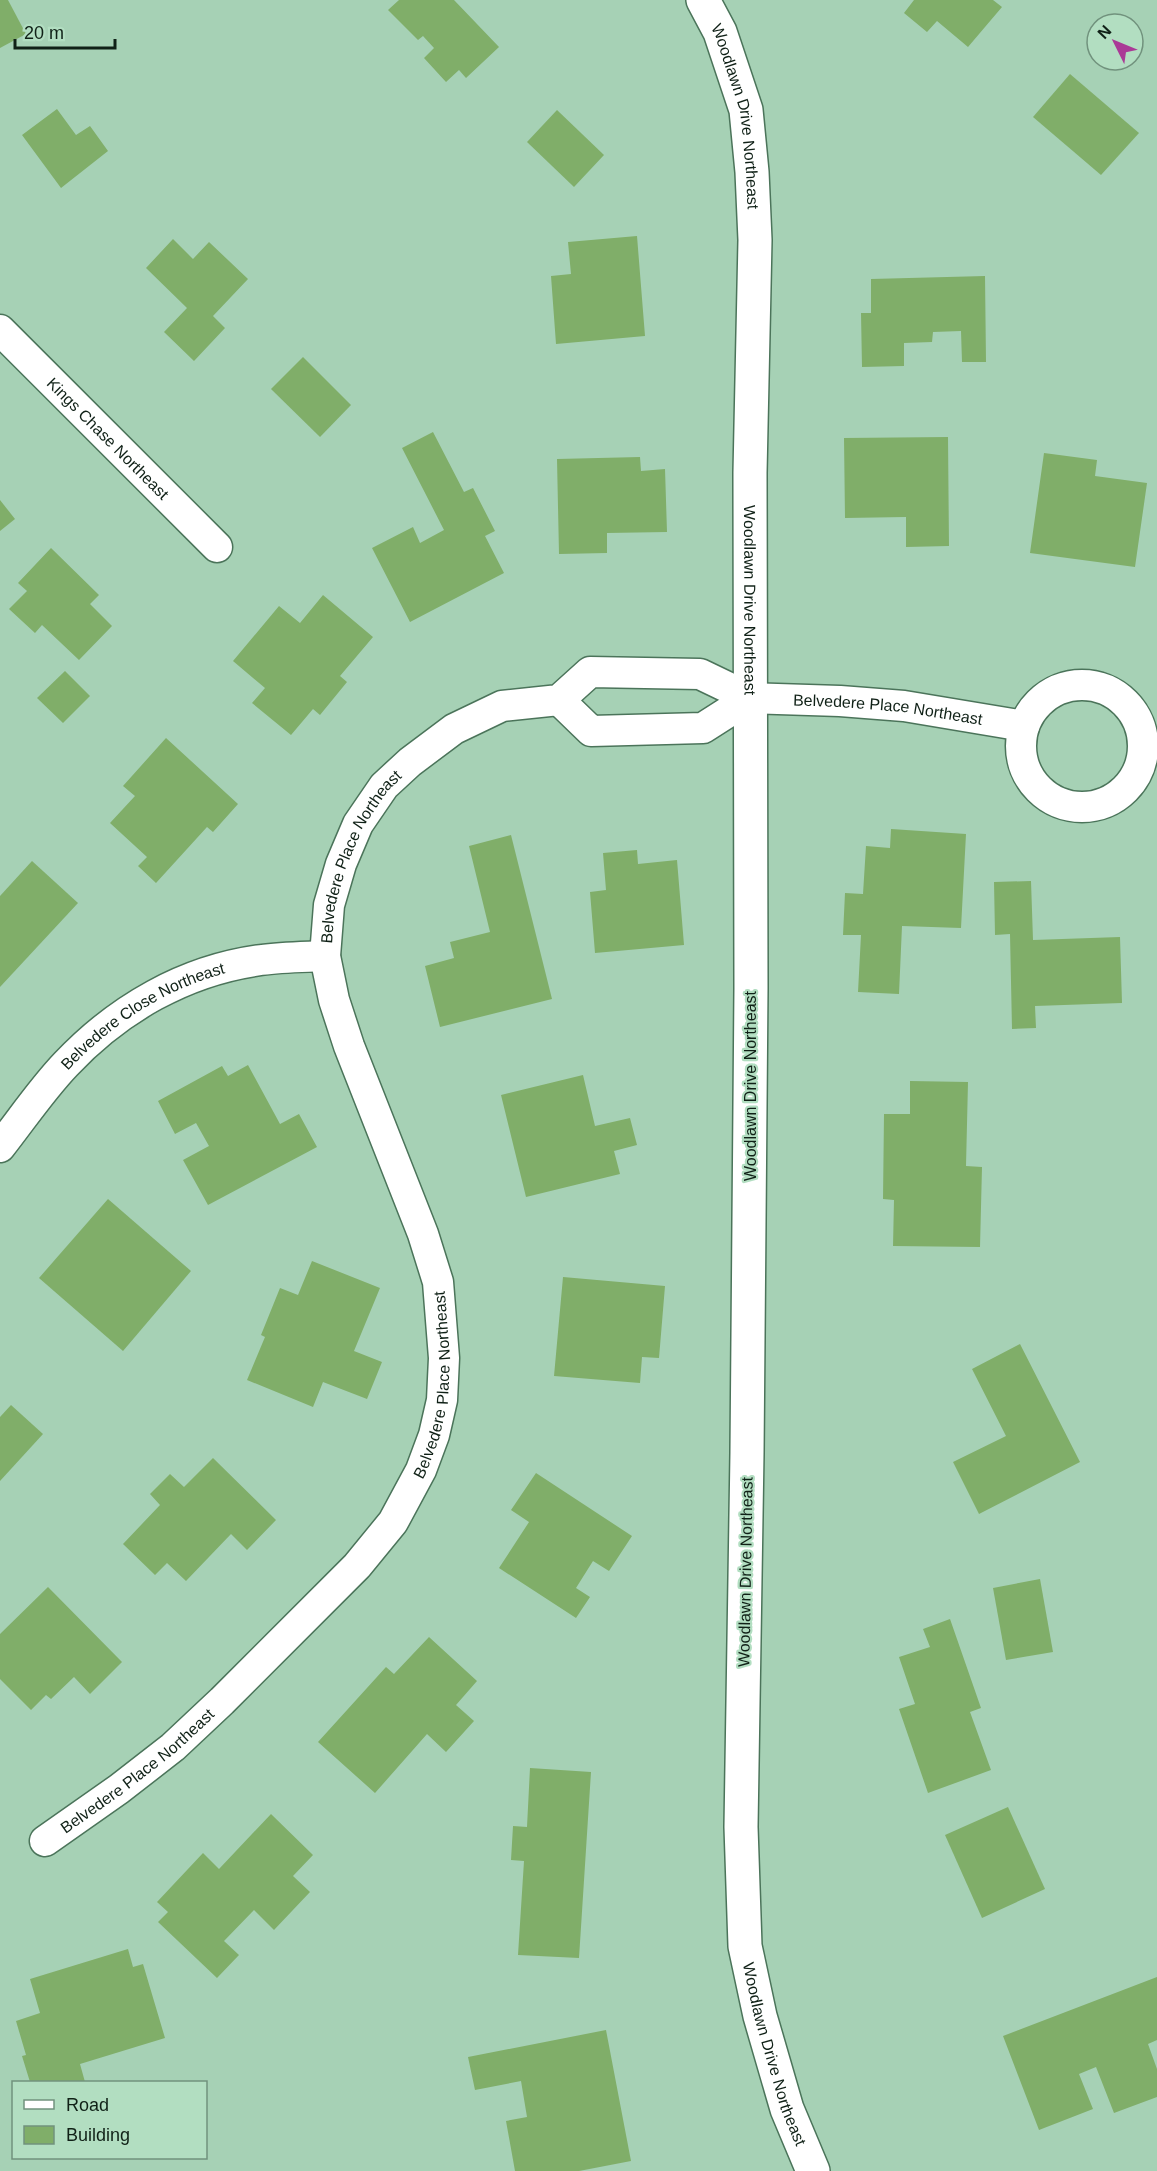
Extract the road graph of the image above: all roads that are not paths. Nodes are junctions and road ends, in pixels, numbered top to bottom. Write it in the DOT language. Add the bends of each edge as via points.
graph roads {
  1 [pos="703,0"];
  2 [pos="0,330"];
  3 [pos="217,547"];
  4 [pos="750,698"];
  5 [pos="559,700"];
  6 [pos="1024,726"];
  7 [pos="325,956"];
  8 [pos="0,1147"];
  9 [pos="45,1841"];
  10 [pos="813,2171"];
  1 -- 4 [label="street, Woodlawn Drive Northeast" via="720,32 746,110 752,172 755,240"];
  2 -- 3 [label="street, Kings Chase Northeast"];
  4 -- 5 [label="street, Belvedere Place Northeast" via="699,674 590,672"];
  4 -- 5 [label="street" via="703,728 591,730"];
  4 -- 6 [label="street, Belvedere Place Northeast" via="904,706"];
  4 -- 10 [label="street, Woodlawn Drive Northeast" via="748,1442 741,1827 745,1946 784,2099"];
  5 -- 7 [label="street, Belvedere Place Northeast" via="492,710 454,729 384,786 358,824 341,864 329,905"];
  6 -- 6 [label="street" via="1021,755 1032,782 1055,801 1074,806 1084,808 1113,800 1134,780 1144,752 1140,723 1122,699 1096,686 1057,691 1040,701"];
  7 -- 8 [label="street, Belvedere Close Northeast" via="260,960 220,968 144,999 101,1030 65,1065"];
  7 -- 9 [label="street, Belvedere Place Northeast" via="349,1046 438,1282 444,1358 442,1400 434,1435 421,1470 393,1522 357,1566 173,1747"];
}
